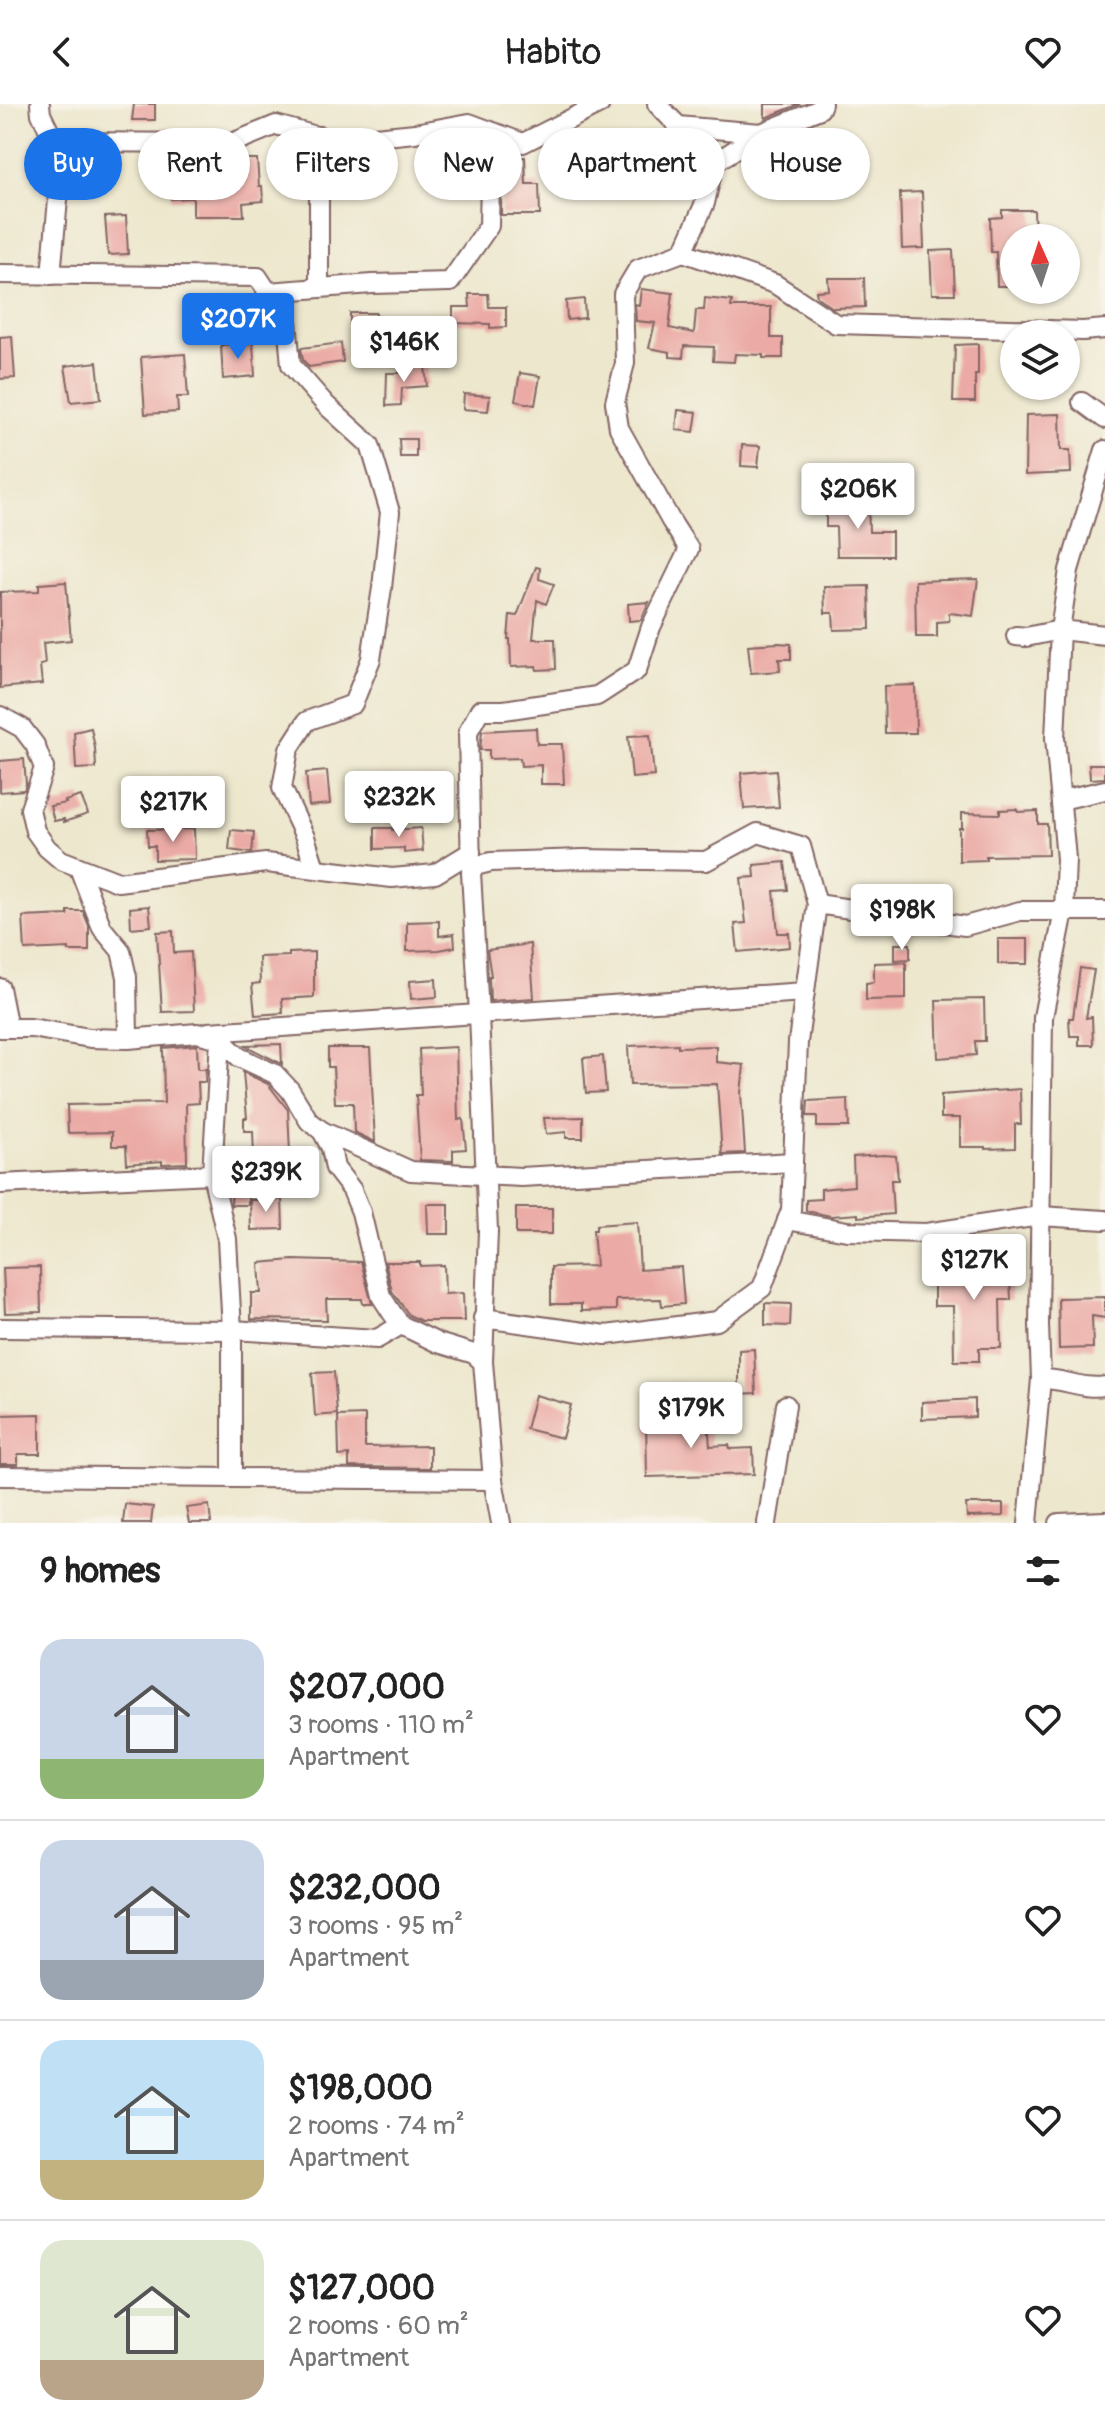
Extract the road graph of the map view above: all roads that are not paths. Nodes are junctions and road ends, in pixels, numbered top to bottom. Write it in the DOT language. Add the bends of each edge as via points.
graph roads {
  1 [pos="40,104"];
  2 [pos="657,104"];
  3 [pos="822,104"];
  4 [pos="588,107"];
  5 [pos="678,126"];
  6 [pos="48,128"];
  7 [pos="269,128"];
  8 [pos="288,128"];
  9 [pos="442,128"];
  10 [pos="481,128"];
  11 [pos="773,128"];
  12 [pos="266,129"];
  13 [pos="741,131"];
  14 [pos="122,142"];
  15 [pos="522,143"];
  16 [pos="58,200"];
  17 [pos="319,200"];
  18 [pos="490,200"];
  19 [pos="706,200"];
  20 [pos="683,252"];
  21 [pos="0,274"];
  22 [pos="51,275"];
  23 [pos="319,288"];
  24 [pos="268,292"];
  25 [pos="1105,329"];
  26 [pos="1082,402"];
  27 [pos="1105,419"];
  28 [pos="1105,450"];
  29 [pos="1060,630"];
  30 [pos="1105,635"];
  31 [pos="1016,636"];
  32 [pos="0,716"];
  33 [pos="1105,790"];
  34 [pos="1061,800"];
  35 [pos="471,852"];
  36 [pos="79,868"];
  37 [pos="315,868"];
  38 [pos="471,872"];
  39 [pos="817,904"];
  40 [pos="1064,911"];
  41 [pos="1105,911"];
  42 [pos="0,988"];
  43 [pos="805,992"];
  44 [pos="479,1014"];
  45 [pos="4,1028"];
  46 [pos="197,1033"];
  47 [pos="128,1039"];
  48 [pos="220,1039"];
  49 [pos="322,1131"];
  50 [pos="793,1162"];
  51 [pos="212,1174"];
  52 [pos="485,1175"];
  53 [pos="0,1184"];
  54 [pos="1040,1216"];
  55 [pos="787,1220"];
  56 [pos="1105,1220"];
  57 [pos="483,1318"];
  58 [pos="401,1325"];
  59 [pos="0,1328"];
  60 [pos="232,1330"];
  61 [pos="483,1362"];
  62 [pos="1041,1379"];
  63 [pos="1105,1386"];
  64 [pos="786,1405"];
  65 [pos="0,1476"];
  66 [pos="232,1478"];
  67 [pos="493,1480"];
  68 [pos="1105,1521"];
  69 [pos="501,1523"];
  70 [pos="767,1523"];
  71 [pos="1028,1523"];
  72 [pos="1059,1523"];
  1 -- 6 [label="street"];
  2 -- 5 [label="street"];
  3 -- 11 [label="street"];
  4 -- 15 [label="street"];
  5 -- 13 [label="street"];
  7 -- 8 [label="street"];
  9 -- 10 [label="street" via="469,123"];
  12 -- 14 [label="street" via="232,143"];
  16 -- 22 [label="street"];
  17 -- 23 [label="street"];
  18 -- 23 [label="street" via="489,226 450,282"];
  19 -- 20 [label="street"];
  20 -- 25 [label="street" via="775,284 836,324"];
  20 -- 35 [label="street" via="638,269 623,294 625,363 615,402 619,428 689,549 651,627 637,670 597,696 480,710 468,732"];
  21 -- 22 [label="street"];
  22 -- 24 [label="street" via="258,277"];
  23 -- 24 [label="street"];
  24 -- 37 [label="street" via="287,321 291,365 370,445 390,512 371,659 353,704 307,721 289,749 282,788"];
  26 -- 27 [label="street"];
  28 -- 29 [label="street" via="1069,570"];
  29 -- 30 [label="street"];
  29 -- 31 [label="street"];
  29 -- 34 [label="street" via="1055,738"];
  32 -- 36 [label="street" via="22,728 44,768 30,809 35,831 61,860"];
  33 -- 34 [label="street"];
  34 -- 40 [label="street"];
  35 -- 37 [label="street" via="435,874 392,878"];
  35 -- 38 [label="street"];
  36 -- 37 [label="street" via="118,882 266,863"];
  36 -- 47 [label="street" via="102,928 121,951"];
  38 -- 39 [label="street" via="491,862 706,861 758,833 801,846"];
  38 -- 44 [label="street"];
  39 -- 40 [label="street" via="965,926 1020,911"];
  39 -- 43 [label="street"];
  40 -- 41 [label="street"];
  40 -- 54 [label="street" via="1043,1017"];
  42 -- 45 [label="street"];
  43 -- 44 [label="street"];
  43 -- 50 [label="street"];
  44 -- 46 [label="street"];
  44 -- 52 [label="street"];
  45 -- 47 [label="street"];
  46 -- 47 [label="street"];
  46 -- 48 [label="street"];
  48 -- 49 [label="street" via="239,1057 275,1074"];
  48 -- 51 [label="street"];
  49 -- 52 [label="street" via="411,1171"];
  49 -- 58 [label="street" via="335,1168 361,1212 381,1296"];
  50 -- 52 [label="street"];
  50 -- 55 [label="street"];
  51 -- 53 [label="street"];
  51 -- 60 [label="street" via="227,1239"];
  52 -- 57 [label="street"];
  54 -- 55 [label="street" via="926,1233 847,1231"];
  54 -- 56 [label="street"];
  54 -- 62 [label="street"];
  55 -- 57 [label="street" via="762,1288 717,1321 606,1335"];
  57 -- 61 [label="street"];
  58 -- 60 [label="street" via="377,1339"];
  58 -- 61 [label="street"];
  59 -- 60 [label="street"];
  60 -- 66 [label="street"];
  61 -- 67 [label="street"];
  62 -- 63 [label="street"];
  62 -- 71 [label="street"];
  64 -- 70 [label="street"];
  65 -- 66 [label="street"];
  66 -- 67 [label="street"];
  67 -- 69 [label="street"];
  68 -- 72 [label="street"];
}
